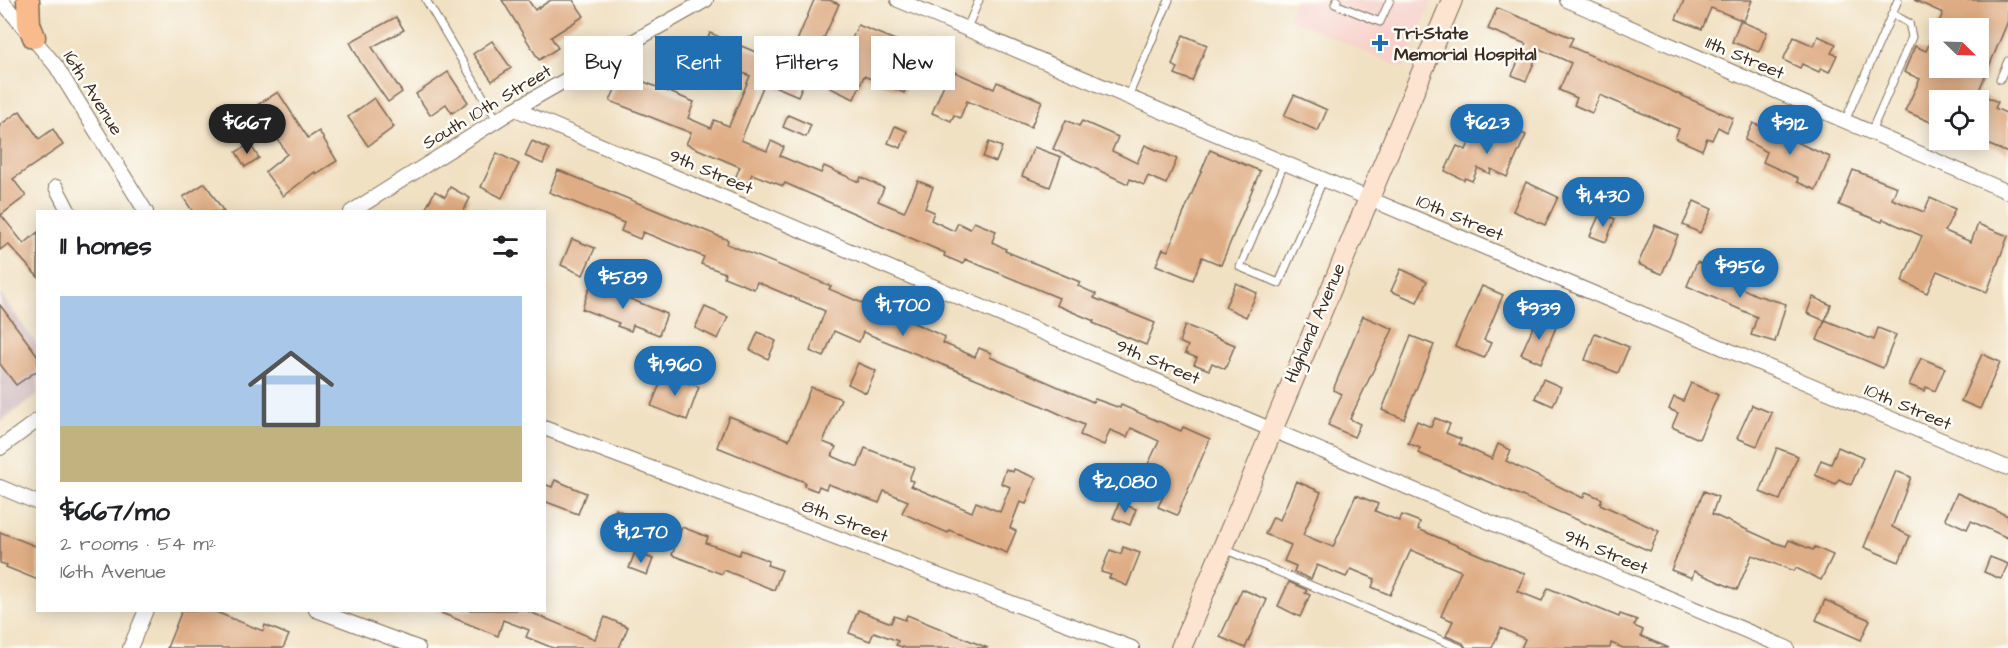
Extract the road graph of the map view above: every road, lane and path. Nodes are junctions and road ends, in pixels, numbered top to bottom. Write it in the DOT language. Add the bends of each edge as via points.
graph roads {
  1 [pos="1,0"];
  2 [pos="28,0"];
  3 [pos="426,0"];
  4 [pos="706,0"];
  5 [pos="898,0"];
  6 [pos="979,0"];
  7 [pos="1169,0"];
  8 [pos="1337,0"];
  9 [pos="1390,0"];
  10 [pos="1452,0"];
  11 [pos="1567,0"];
  12 [pos="1898,0"];
  13 [pos="1892,14"];
  14 [pos="967,28"];
  15 [pos="34,38"];
  16 [pos="2008,61"];
  17 [pos="2000,79"];
  18 [pos="1128,98"];
  19 [pos="515,109"];
  20 [pos="497,120"];
  21 [pos="1845,121"];
  22 [pos="1871,132"];
  23 [pos="1284,164"];
  24 [pos="1323,180"];
  25 [pos="56,188"];
  26 [pos="2008,192"];
  27 [pos="1367,199"];
  28 [pos="68,210"];
  29 [pos="145,210"];
  30 [pos="354,210"];
  31 [pos="36,421"];
  32 [pos="546,429"];
  33 [pos="1271,429"];
  34 [pos="0,448"];
  35 [pos="2008,468"];
  36 [pos="0,487"];
  37 [pos="36,501"];
  38 [pos="1222,548"];
  39 [pos="145,612"];
  40 [pos="321,612"];
  41 [pos="130,648"];
  42 [pos="418,648"];
  43 [pos="1132,648"];
  44 [pos="1181,648"];
  45 [pos="1460,648"];
  46 [pos="1787,648"];
  1 -- 15 [label="street, 16th Avenue"];
  2 -- 15 [label="main road"];
  3 -- 20 [label="lane"];
  4 -- 19 [label="street, South 10th Street"];
  5 -- 14 [label="street, 10th Street"];
  6 -- 14 [label="lane"];
  7 -- 18 [label="lane"];
  8 -- 9 [label="lane" via="1335,4 1380,22"];
  10 -- 27 [label="main road, Highland Avenue"];
  11 -- 21 [label="street, 11th Street"];
  12 -- 13 [label="lane"];
  13 -- 21 [label="lane"];
  13 -- 22 [label="lane" via="1909,23 1911,37"];
  14 -- 18 [label="street, 10th Street"];
  15 -- 29 [label="street, 16th Avenue" via="56,66"];
  16 -- 17 [label="lane"];
  18 -- 23 [label="street, 10th Street"];
  19 -- 20 [label="street, South 10th Street"];
  19 -- 33 [label="street, 9th Street"];
  20 -- 30 [label="street, South 10th Street"];
  21 -- 22 [label="street, 11th Street"];
  22 -- 26 [label="street, 11th Street"];
  23 -- 24 [label="street, 10th Street"];
  23 -- 24 [label="lane" via="1240,267 1279,283"];
  24 -- 27 [label="street, 10th Street"];
  25 -- 28 [label="street"];
  27 -- 33 [label="main road, Highland Avenue"];
  27 -- 35 [label="street, 10th Street"];
  31 -- 34 [label="street"];
  32 -- 43 [label="street, 8th Street"];
  33 -- 38 [label="main road, Highland Avenue"];
  33 -- 46 [label="street, 9th Street"];
  36 -- 37 [label="street"];
  38 -- 44 [label="main road, Highland Avenue"];
  38 -- 45 [label="lane"];
  39 -- 41 [label="street"];
  40 -- 42 [label="street"];
}
